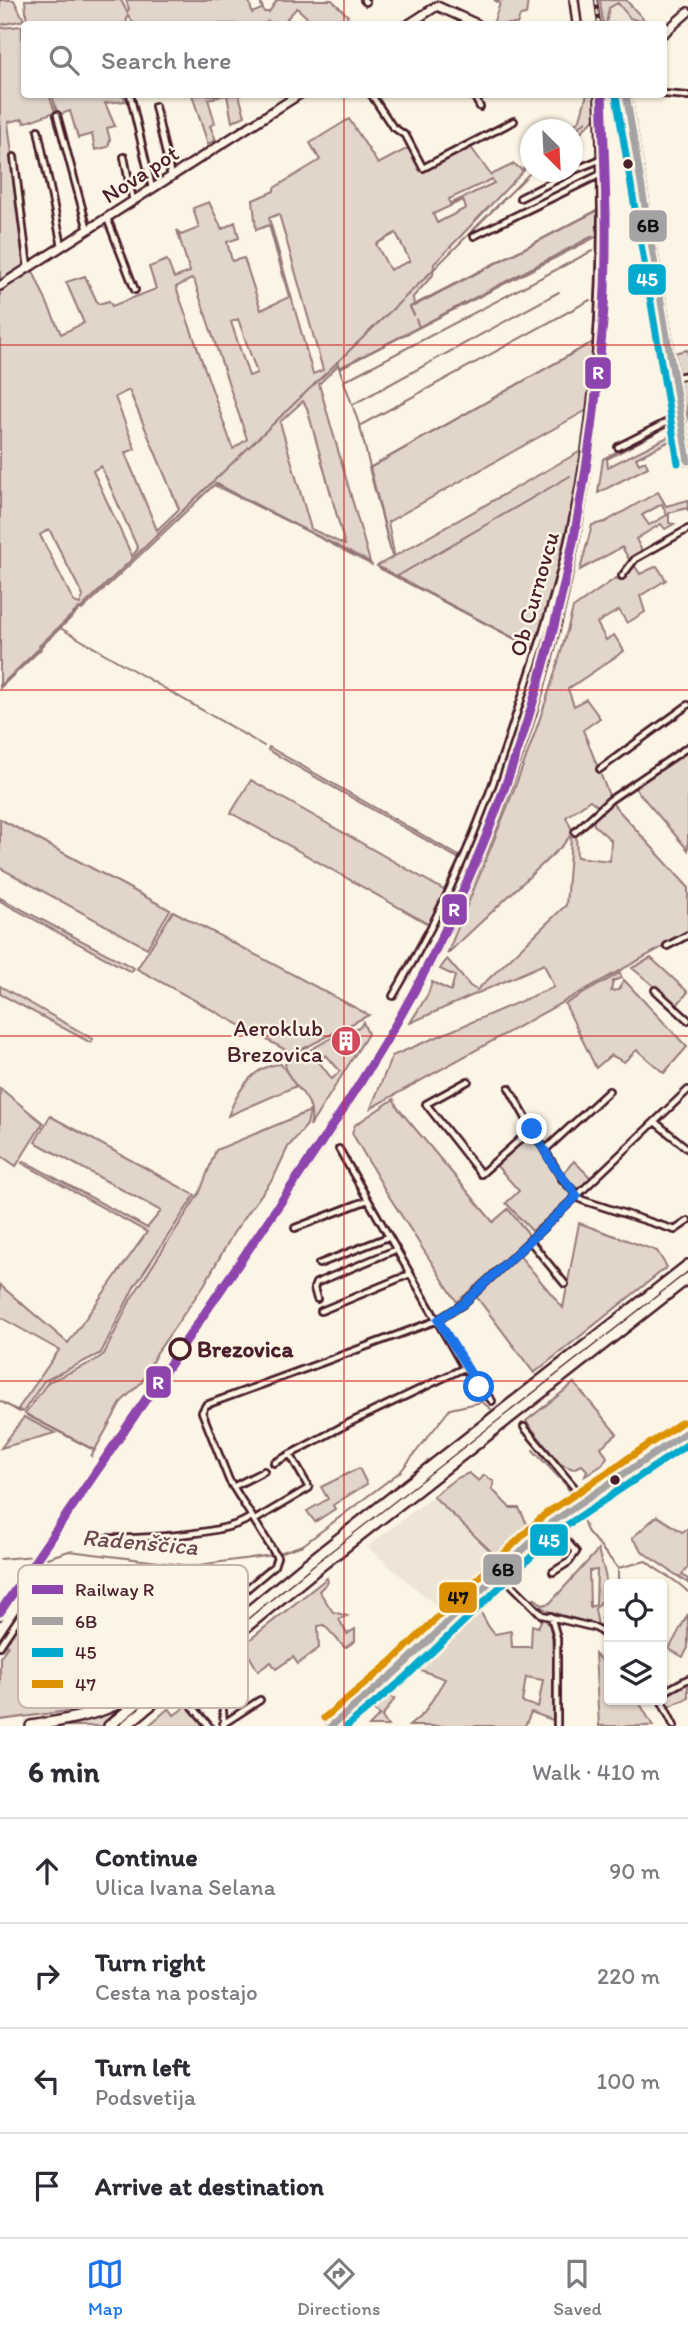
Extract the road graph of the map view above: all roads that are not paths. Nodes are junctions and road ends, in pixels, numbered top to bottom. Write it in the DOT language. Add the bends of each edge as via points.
graph roads {
  1 [pos="574,0"];
  2 [pos="435,3"];
  3 [pos="688,12"];
  4 [pos="413,21"];
  5 [pos="471,21"];
  6 [pos="577,21"];
  7 [pos="667,30"];
  8 [pos="667,94"];
  9 [pos="688,96"];
  10 [pos="132,98"];
  11 [pos="294,98"];
  12 [pos="374,98"];
  13 [pos="474,98"];
  14 [pos="598,98"];
  15 [pos="627,98"];
  16 [pos="155,106"];
  17 [pos="480,107"];
  18 [pos="57,115"];
  19 [pos="514,121"];
  20 [pos="38,130"];
  21 [pos="14,157"];
  22 [pos="124,157"];
  23 [pos="599,160"];
  24 [pos="583,167"];
  25 [pos="600,175"];
  26 [pos="172,177"];
  27 [pos="551,182"];
  28 [pos="152,189"];
  29 [pos="520,198"];
  30 [pos="133,202"];
  31 [pos="107,218"];
  32 [pos="88,231"];
  33 [pos="474,236"];
  34 [pos="62,247"];
  35 [pos="28,268"];
  36 [pos="0,286"];
  37 [pos="135,290"];
  38 [pos="688,375"];
  39 [pos="673,378"];
  40 [pos="680,416"];
  41 [pos="618,447"];
  42 [pos="688,458"];
  43 [pos="688,529"];
  44 [pos="622,576"];
  45 [pos="688,705"];
  46 [pos="688,747"];
  47 [pos="600,769"];
  48 [pos="575,832"];
  49 [pos="688,935"];
  50 [pos="667,946"];
  51 [pos="655,990"];
  52 [pos="393,996"];
  53 [pos="688,1020"];
  54 [pos="468,1082"];
  55 [pos="509,1088"];
  56 [pos="688,1090"];
  57 [pos="609,1091"];
  58 [pos="655,1122"];
  59 [pos="532,1129"];
  60 [pos="339,1149"];
  61 [pos="688,1149"];
  62 [pos="545,1150"];
  63 [pos="577,1196"];
  64 [pos="369,1200"];
  65 [pos="688,1221"];
  66 [pos="295,1228"];
  67 [pos="388,1237"];
  68 [pos="530,1241"];
  69 [pos="395,1250"];
  70 [pos="319,1264"];
  71 [pos="688,1265"];
  72 [pos="410,1274"];
  73 [pos="688,1278"];
  74 [pos="565,1284"];
  75 [pos="317,1299"];
  76 [pos="321,1311"];
  77 [pos="438,1320"];
  78 [pos="464,1368"];
  79 [pos="492,1401"];
  80 [pos="524,1427"];
  81 [pos="688,1431"];
  82 [pos="290,1454"];
  83 [pos="274,1463"];
  84 [pos="264,1471"];
  85 [pos="233,1487"];
  86 [pos="579,1502"];
  87 [pos="253,1518"];
  88 [pos="551,1524"];
  89 [pos="100,1538"];
  90 [pos="499,1572"];
  91 [pos="554,1572"];
  92 [pos="248,1588"];
  93 [pos="248,1612"];
  94 [pos="551,1616"];
  95 [pos="18,1620"];
  96 [pos="248,1625"];
  97 [pos="604,1634"];
  98 [pos="0,1646"];
  99 [pos="688,1679"];
  100 [pos="667,1690"];
  101 [pos="260,1700"];
  102 [pos="664,1705"];
  103 [pos="106,1708"];
  104 [pos="130,1708"];
  105 [pos="147,1708"];
  106 [pos="194,1708"];
  107 [pos="224,1725"];
  108 [pos="31,1726"];
  109 [pos="109,1726"];
  110 [pos="125,1726"];
  111 [pos="209,1726"];
  112 [pos="331,1726"];
  113 [pos="557,1726"];
  114 [pos="674,1726"];
  1 -- 6 [label="main road"];
  2 -- 4 [label="main road"];
  2 -- 5 [label="main road"];
  3 -- 7 [label="main road"];
  8 -- 9 [label="street"];
  10 -- 28 [label="street"];
  11 -- 26 [label="main road, Nova pot"];
  12 -- 19 [label="street" via="392,126 405,136 423,168"];
  13 -- 17 [label="street"];
  14 -- 23 [label="street, Ob Curnovcu"];
  15 -- 39 [label="main road"];
  16 -- 26 [label="street"];
  18 -- 32 [label="street"];
  20 -- 34 [label="street"];
  21 -- 35 [label="street"];
  22 -- 30 [label="street"];
  23 -- 24 [label="street"];
  23 -- 25 [label="street, Ob Curnovcu"];
  25 -- 33 [label="street"];
  25 -- 52 [label="street, Ob Curnovcu" via="593,357 570,533 538,650 479,827 435,922"];
  26 -- 28 [label="main road, Nova pot"];
  27 -- 29 [label="street"];
  28 -- 30 [label="main road, Nova pot"];
  30 -- 31 [label="main road, Nova pot"];
  31 -- 32 [label="main road, Nova pot"];
  31 -- 37 [label="street"];
  32 -- 34 [label="main road, Nova pot"];
  34 -- 35 [label="main road, Nova pot"];
  35 -- 36 [label="main road, Nova pot"];
  38 -- 39 [label="street"];
  39 -- 40 [label="main road"];
  40 -- 41 [label="street"];
  40 -- 42 [label="main road"];
  43 -- 44 [label="street" via="635,559"];
  45 -- 47 [label="street"];
  46 -- 48 [label="street" via="610,800"];
  49 -- 50 [label="street"];
  51 -- 53 [label="street"];
  54 -- 59 [label="street" via="426,1104 481,1174"];
  55 -- 59 [label="street"];
  56 -- 58 [label="street"];
  57 -- 62 [label="street"];
  58 -- 61 [label="street"];
  58 -- 63 [label="street"];
  59 -- 62 [label="street"];
  60 -- 64 [label="street"];
  62 -- 63 [label="street"];
  63 -- 65 [label="street" via="675,1230"];
  63 -- 68 [label="street"];
  64 -- 66 [label="street"];
  64 -- 67 [label="street"];
  67 -- 69 [label="street"];
  67 -- 70 [label="street"];
  68 -- 74 [label="street"];
  68 -- 77 [label="street" via="463,1304"];
  69 -- 72 [label="street"];
  69 -- 75 [label="street" via="316,1283"];
  71 -- 93 [label="highway"];
  72 -- 76 [label="street"];
  72 -- 77 [label="street"];
  73 -- 96 [label="highway"];
  77 -- 78 [label="street"];
  77 -- 85 [label="street" via="206,1405 202,1412"];
  78 -- 79 [label="street"];
  78 -- 82 [label="street"];
  80 -- 86 [label="street"];
  81 -- 86 [label="main road"];
  82 -- 83 [label="street"];
  82 -- 87 [label="street" via="309,1488"];
  84 -- 85 [label="street"];
  85 -- 87 [label="street"];
  86 -- 88 [label="main road"];
  87 -- 89 [label="street" via="226,1527 136,1539"];
  87 -- 92 [label="street" via="277,1554 274,1566"];
  88 -- 90 [label="main road"];
  88 -- 91 [label="street" via="576,1552"];
  90 -- 94 [label="street" via="526,1602 542,1615"];
  90 -- 112 [label="main road" via="398,1670"];
  94 -- 97 [label="street"];
  94 -- 113 [label="street" via="557,1639"];
  95 -- 98 [label="street"];
  99 -- 100 [label="street"];
  101 -- 107 [label="street"];
  102 -- 114 [label="street"];
  103 -- 108 [label="highway"];
  104 -- 109 [label="highway"];
  105 -- 110 [label="highway"];
  106 -- 111 [label="street"];
}
